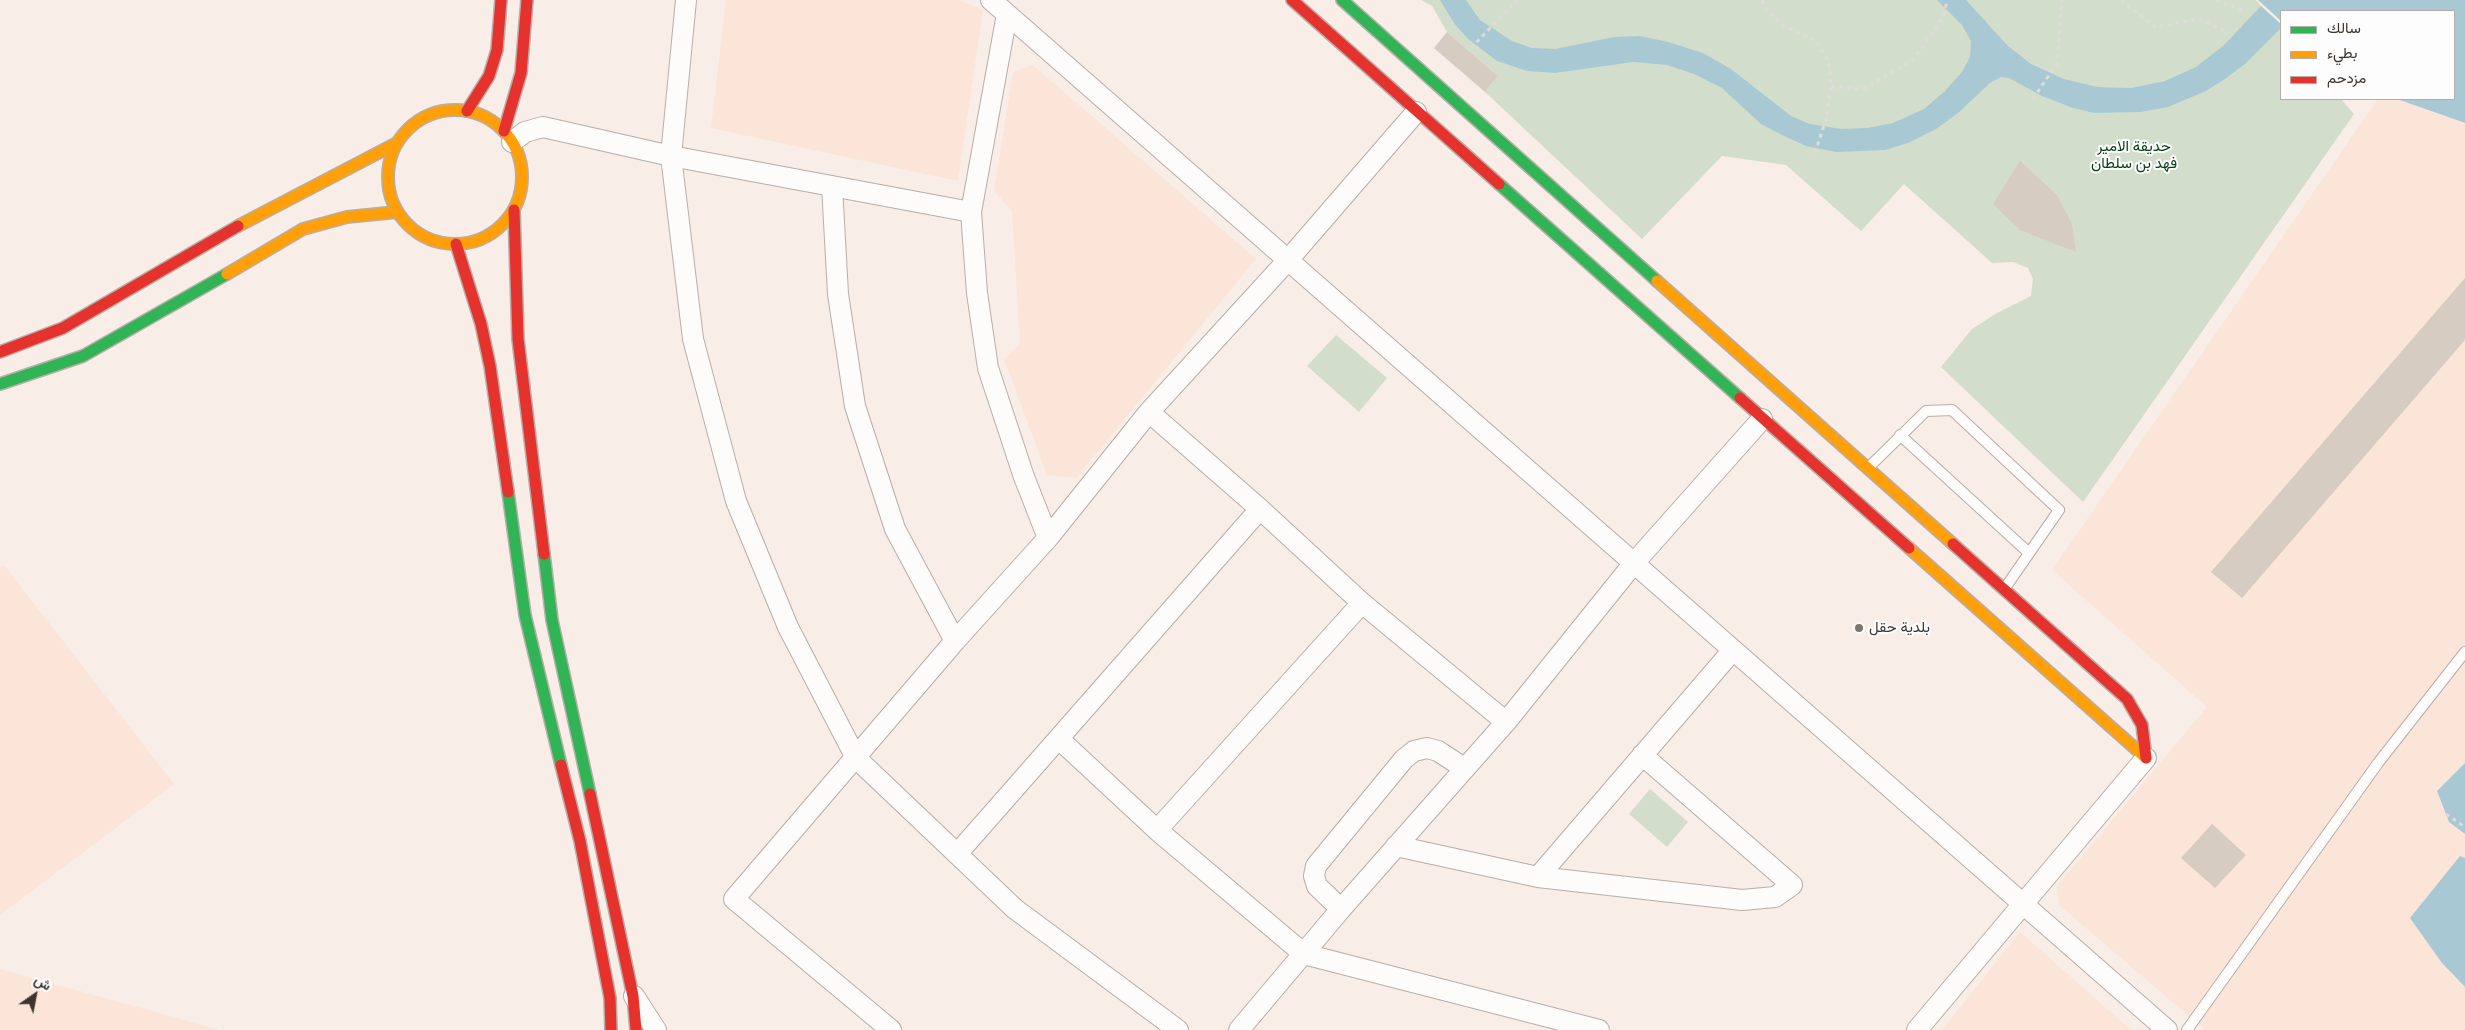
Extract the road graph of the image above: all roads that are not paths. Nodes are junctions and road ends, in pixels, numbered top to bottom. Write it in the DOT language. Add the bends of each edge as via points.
graph roads {
  1 [pos="501,0"];
  2 [pos="527,0"];
  3 [pos="686,0"];
  4 [pos="991,0"];
  5 [pos="1292,0"];
  6 [pos="1342,0"];
  7 [pos="1007,14"];
  8 [pos="467,111"];
  9 [pos="1416,112"];
  10 [pos="508,136"];
  11 [pos="395,144"];
  12 [pos="671,156"];
  13 [pos="832,186"];
  14 [pos="514,210"];
  15 [pos="397,212"];
  16 [pos="971,212"];
  17 [pos="456,244"];
  18 [pos="1288,260"];
  19 [pos="0,352"];
  20 [pos="0,384"];
  21 [pos="1148,412"];
  22 [pos="1762,419"];
  23 [pos="1900,436"];
  24 [pos="1868,468"];
  25 [pos="1260,509"];
  26 [pos="1048,538"];
  27 [pos="2029,553"];
  28 [pos="1634,563"];
  29 [pos="1984,571"];
  30 [pos="1968,589"];
  31 [pos="2004,589"];
  32 [pos="1362,603"];
  33 [pos="955,641"];
  34 [pos="1734,650"];
  35 [pos="2465,652"];
  36 [pos="2134,710"];
  37 [pos="1506,722"];
  38 [pos="2115,729"];
  39 [pos="1059,739"];
  40 [pos="1642,755"];
  41 [pos="856,758"];
  42 [pos="2146,758"];
  43 [pos="1464,768"];
  44 [pos="1157,830"];
  45 [pos="1396,846"];
  46 [pos="957,854"];
  47 [pos="1538,877"];
  48 [pos="2024,904"];
  49 [pos="1341,910"];
  50 [pos="1304,954"];
  51 [pos="634,996"];
  52 [pos="611,1030"];
  53 [pos="636,1030"];
  54 [pos="656,1030"];
  55 [pos="891,1030"];
  56 [pos="1178,1030"];
  57 [pos="1239,1030"];
  58 [pos="1599,1030"];
  59 [pos="1917,1030"];
  60 [pos="2167,1030"];
  61 [pos="2187,1030"];
  1 -- 8 [label="street" via="497,50 488,76"];
  2 -- 10 [label="street" via="522,73"];
  3 -- 12 [label="street"];
  4 -- 7 [label="street"];
  5 -- 9 [label="street"];
  6 -- 24 [label="street"];
  7 -- 16 [label="street"];
  7 -- 18 [label="street"];
  8 -- 10 [label="street" via="481,115"];
  8 -- 11 [label="street" via="453,110 426,116 403,133"];
  9 -- 18 [label="street"];
  9 -- 22 [label="street"];
  10 -- 12 [label="street" via="543,127"];
  10 -- 14 [label="street" via="522,169 521,190"];
  11 -- 15 [label="street" via="389,164 388,185"];
  11 -- 19 [label="street" via="272,207 63,328"];
  12 -- 13 [label="street"];
  12 -- 41 [label="street" via="693,339 736,501 788,627"];
  13 -- 16 [label="street"];
  13 -- 33 [label="street" via="838,294 855,406 895,529"];
  14 -- 17 [label="street" via="496,231 484,238"];
  14 -- 51 [label="street" via="518,340 552,620"];
  15 -- 17 [label="street" via="416,232 442,243"];
  15 -- 20 [label="street" via="347,217 303,229 83,356"];
  16 -- 26 [label="street" via="977,293 988,368"];
  17 -- 52 [label="street" via="481,324 490,366 525,615 580,841 610,998"];
  18 -- 21 [label="street"];
  18 -- 28 [label="street"];
  21 -- 25 [label="street"];
  21 -- 26 [label="street"];
  22 -- 28 [label="street"];
  22 -- 30 [label="street"];
  23 -- 24 [label="lane"];
  23 -- 27 [label="lane"];
  23 -- 27 [label="lane" via="1926,411 1952,410 2059,510"];
  24 -- 29 [label="street"];
  25 -- 32 [label="street"];
  25 -- 39 [label="street"];
  26 -- 33 [label="street"];
  27 -- 31 [label="lane"];
  28 -- 34 [label="street"];
  28 -- 37 [label="street"];
  29 -- 30 [label="street"];
  29 -- 31 [label="street"];
  30 -- 38 [label="street"];
  31 -- 36 [label="street" via="2127,699"];
  32 -- 37 [label="street"];
  32 -- 44 [label="street"];
  33 -- 41 [label="street"];
  34 -- 40 [label="street"];
  34 -- 48 [label="street"];
  35 -- 61 [label="lane" via="2378,763"];
  36 -- 38 [label="street" via="2133,722 2126,730"];
  36 -- 42 [label="street" via="2142,725"];
  37 -- 43 [label="street"];
  38 -- 42 [label="street"];
  39 -- 44 [label="street"];
  39 -- 46 [label="street"];
  40 -- 47 [label="street"];
  40 -- 47 [label="street" via="1792,886 1774,897 1742,900"];
  41 -- 46 [label="street"];
  41 -- 55 [label="street" via="734,899"];
  42 -- 48 [label="street"];
  43 -- 45 [label="street"];
  43 -- 49 [label="street" via="1438,751 1427,748 1414,751 1404,759 1316,866 1317,886"];
  44 -- 50 [label="street"];
  45 -- 47 [label="street"];
  45 -- 49 [label="street"];
  46 -- 56 [label="street" via="1015,909"];
  48 -- 59 [label="street"];
  48 -- 60 [label="street"];
  49 -- 50 [label="street"];
  50 -- 57 [label="street"];
  50 -- 58 [label="street"];
  51 -- 53 [label="street"];
  51 -- 54 [label="street"];
}
